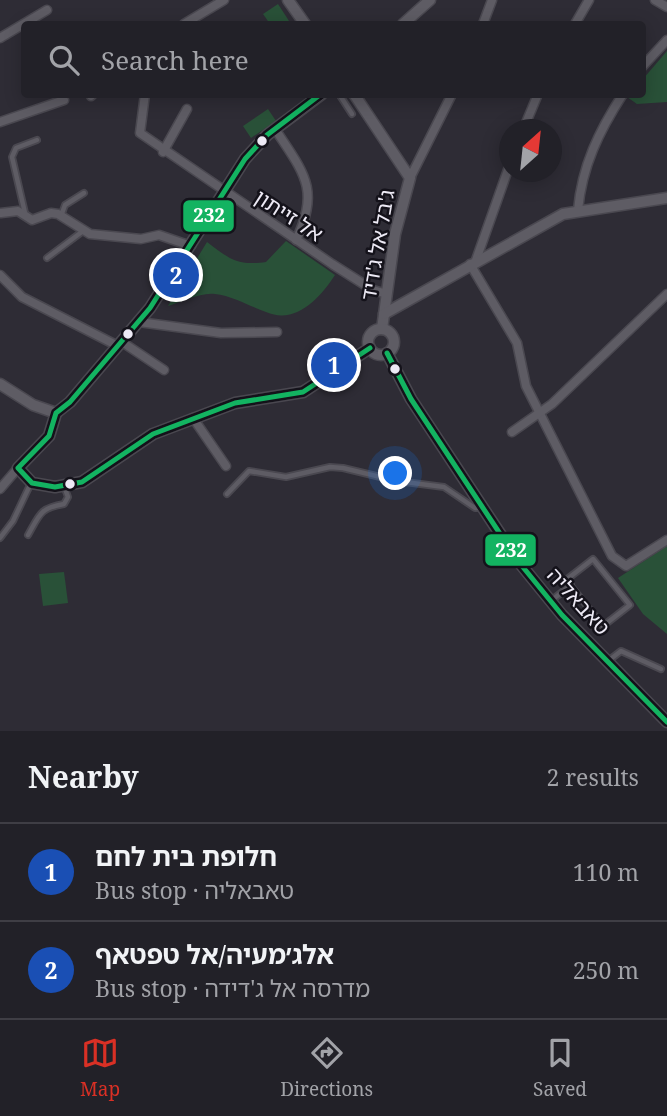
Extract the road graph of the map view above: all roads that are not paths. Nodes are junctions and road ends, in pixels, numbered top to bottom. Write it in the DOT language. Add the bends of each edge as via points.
graph roads {
  1 [pos="224,0"];
  2 [pos="430,0"];
  3 [pos="492,0"];
  4 [pos="655,0"];
  5 [pos="291,1"];
  6 [pos="587,1"];
  7 [pos="667,7"];
  8 [pos="47,10"];
  9 [pos="29,21"];
  10 [pos="189,21"];
  11 [pos="303,21"];
  12 [pos="406,21"];
  13 [pos="484,21"];
  14 [pos="577,21"];
  15 [pos="21,25"];
  16 [pos="0,38"];
  17 [pos="667,40"];
  18 [pos="646,63"];
  19 [pos="144,98"];
  20 [pos="317,98"];
  21 [pos="342,98"];
  22 [pos="357,98"];
  23 [pos="450,98"];
  24 [pos="535,98"];
  25 [pos="621,98"];
  26 [pos="64,100"];
  27 [pos="187,109"];
  28 [pos="352,114"];
  29 [pos="527,119"];
  30 [pos="0,122"];
  31 [pos="275,129"];
  32 [pos="37,139"];
  33 [pos="163,152"];
  34 [pos="410,178"];
  35 [pos="502,182"];
  36 [pos="84,193"];
  37 [pos="224,193"];
  38 [pos="667,198"];
  39 [pos="578,210"];
  40 [pos="1,213"];
  41 [pos="25,213"];
  42 [pos="61,216"];
  43 [pos="83,230"];
  44 [pos="296,240"];
  45 [pos="191,246"];
  46 [pos="47,258"];
  47 [pos="473,262"];
  48 [pos="1,278"];
  49 [pos="387,294"];
  50 [pos="667,294"];
  51 [pos="384,314"];
  52 [pos="139,322"];
  53 [pos="382,329"];
  54 [pos="277,332"];
  55 [pos="120,344"];
  56 [pos="370,348"];
  57 [pos="387,353"];
  58 [pos="164,369"];
  59 [pos="2,389"];
  60 [pos="541,412"];
  61 [pos="56,413"];
  62 [pos="193,418"];
  63 [pos="512,432"];
  64 [pos="226,466"];
  65 [pos="18,468"];
  66 [pos="31,482"];
  67 [pos="64,486"];
  68 [pos="0,489"];
  69 [pos="227,494"];
  70 [pos="482,508"];
  71 [pos="28,535"];
  72 [pos="0,538"];
  73 [pos="667,540"];
  74 [pos="570,585"];
  75 [pos="551,601"];
  76 [pos="608,661"];
  77 [pos="661,669"];
  78 [pos="667,722"];
  1 -- 10 [label="street"];
  2 -- 12 [label="street"];
  3 -- 13 [label="street"];
  4 -- 7 [label="street"];
  5 -- 11 [label="street"];
  6 -- 14 [label="street"];
  8 -- 9 [label="street"];
  15 -- 16 [label="street"];
  17 -- 18 [label="street"];
  19 -- 33 [label="street, אל זייתון" via="140,134"];
  20 -- 31 [label="street"];
  21 -- 28 [label="lane"];
  22 -- 34 [label="street"];
  23 -- 34 [label="street, ג'בל אל ג'דיד"];
  24 -- 29 [label="street"];
  25 -- 39 [label="street" via="587,161"];
  26 -- 30 [label="street"];
  27 -- 33 [label="street"];
  31 -- 37 [label="street" via="245,159"];
  31 -- 44 [label="street" via="302,173 309,194"];
  32 -- 41 [label="lane" via="16,148 12,158"];
  33 -- 37 [label="street, אל זייתון"];
  34 -- 49 [label="street, ג'בל אל ג'דיד" via="395,234"];
  35 -- 47 [label="street"];
  36 -- 42 [label="lane" via="65,205"];
  37 -- 44 [label="street, אל זייתון"];
  37 -- 45 [label="street"];
  38 -- 39 [label="street"];
  39 -- 47 [label="street"];
  40 -- 41 [label="street"];
  41 -- 42 [label="street" via="32,220 51,213"];
  42 -- 43 [label="street"];
  43 -- 45 [label="street" via="109,237 159,235"];
  43 -- 46 [label="lane"];
  44 -- 49 [label="street, אל זייתון"];
  45 -- 52 [label="street"];
  47 -- 51 [label="street"];
  47 -- 60 [label="street" via="517,343 526,386"];
  48 -- 55 [label="street" via="22,297"];
  49 -- 51 [label="street, ג'בל אל ג'דיד"];
  50 -- 60 [label="street"];
  51 -- 53 [label="street, ג'בל אל ג'דיד"];
  52 -- 54 [label="street" via="221,333"];
  52 -- 55 [label="street"];
  53 -- 56 [label="street" via="369,336"];
  53 -- 57 [label="street" via="393,339"];
  55 -- 58 [label="street"];
  55 -- 61 [label="street"];
  56 -- 57 [label="street"];
  56 -- 62 [label="street" via="303,392 235,402"];
  57 -- 70 [label="street, טאבאליה"];
  59 -- 61 [label="street"];
  60 -- 63 [label="street"];
  60 -- 73 [label="street" via="612,556 626,566"];
  61 -- 65 [label="street" via="49,436"];
  62 -- 64 [label="street"];
  62 -- 67 [label="street" via="153,433 82,482"];
  65 -- 66 [label="street"];
  65 -- 68 [label="street"];
  66 -- 67 [label="street"];
  66 -- 72 [label="lane"];
  67 -- 71 [label="lane" via="68,497 64,504 42,511"];
  69 -- 70 [label="lane" via="249,471 286,477 330,467 444,487"];
  70 -- 75 [label="street, טאבאליה"];
  74 -- 74 [label="lane" via="603,626 630,605 593,559 566,580"];
  74 -- 75 [label="lane"];
  75 -- 76 [label="street, טאבאליה"];
  76 -- 77 [label="lane" via="621,651 628,652"];
  76 -- 78 [label="street, טאבאליה"];
}
